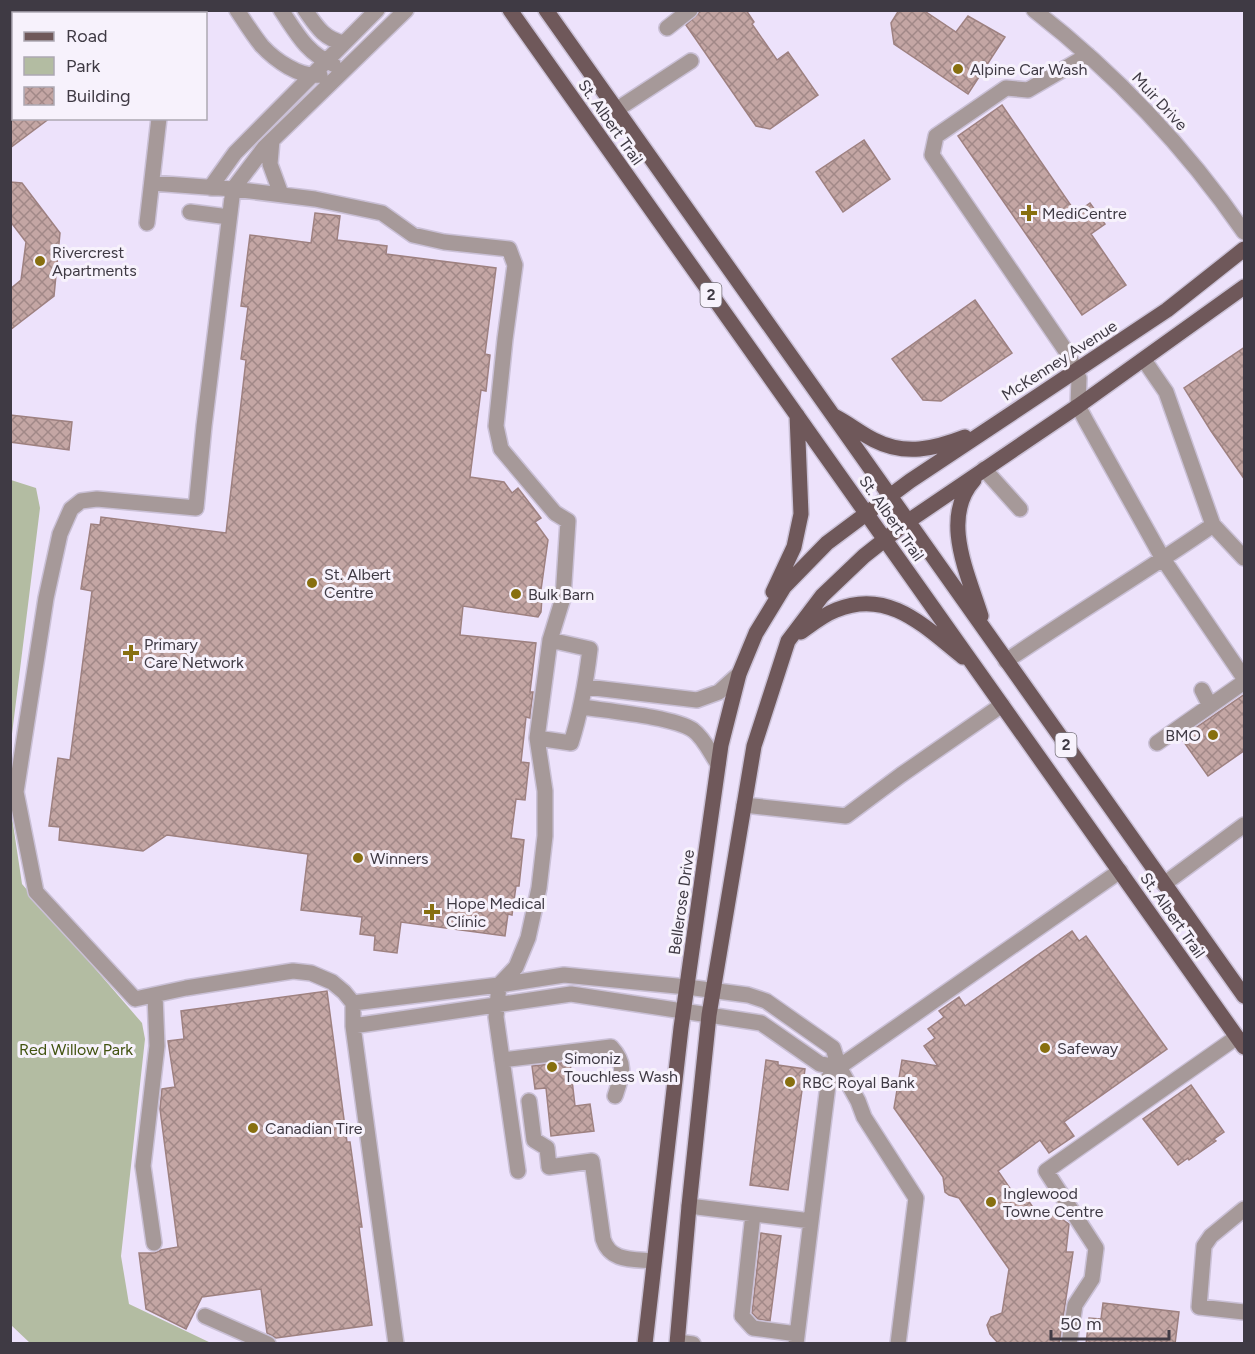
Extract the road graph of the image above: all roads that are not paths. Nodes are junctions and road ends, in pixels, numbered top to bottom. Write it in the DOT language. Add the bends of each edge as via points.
graph roads {
  1 [pos="237,10"];
  2 [pos="281,10"];
  3 [pos="305,10"];
  4 [pos="377,10"];
  5 [pos="406,10"];
  6 [pos="510,10"];
  7 [pos="690,10"];
  8 [pos="1034,10"];
  9 [pos="550,14"];
  10 [pos="667,28"];
  11 [pos="344,43"];
  12 [pos="1088,55"];
  13 [pos="691,61"];
  14 [pos="326,62"];
  15 [pos="346,70"];
  16 [pos="312,76"];
  17 [pos="616,110"];
  18 [pos="159,120"];
  19 [pos="272,140"];
  20 [pos="152,183"];
  21 [pos="210,188"];
  22 [pos="233,189"];
  23 [pos="281,194"];
  24 [pos="190,212"];
  25 [pos="229,217"];
  26 [pos="147,223"];
  27 [pos="1245,232"];
  28 [pos="1245,249"];
  29 [pos="1245,287"];
  30 [pos="1144,360"];
  31 [pos="1076,370"];
  32 [pos="1078,406"];
  33 [pos="832,414"];
  34 [pos="797,416"];
  35 [pos="991,427"];
  36 [pos="984,469"];
  37 [pos="889,495"];
  38 [pos="1020,509"];
  39 [pos="867,514"];
  40 [pos="907,522"];
  41 [pos="1213,525"];
  42 [pos="885,540"];
  43 [pos="1245,558"];
  44 [pos="1163,559"];
  45 [pos="984,628"];
  46 [pos="756,633"];
  47 [pos="550,640"];
  48 [pos="788,641"];
  49 [pos="1006,661"];
  50 [pos="976,668"];
  51 [pos="740,674"];
  52 [pos="1245,680"];
  53 [pos="586,687"];
  54 [pos="1202,690"];
  55 [pos="1002,705"];
  56 [pos="1210,706"];
  57 [pos="582,707"];
  58 [pos="537,738"];
  59 [pos="1157,743"];
  60 [pos="718,765"];
  61 [pos="744,805"];
  62 [pos="1245,825"];
  63 [pos="1120,872"];
  64 [pos="1164,884"];
  65 [pos="499,985"];
  66 [pos="687,987"];
  67 [pos="713,991"];
  68 [pos="155,995"];
  69 [pos="1245,996"];
  70 [pos="353,1003"];
  71 [pos="498,1006"];
  72 [pos="684,1011"];
  73 [pos="709,1015"];
  74 [pos="353,1026"];
  75 [pos="1241,1042"];
  76 [pos="502,1060"];
  77 [pos="839,1067"];
  78 [pos="615,1096"];
  79 [pos="529,1101"];
  80 [pos="518,1171"];
  81 [pos="689,1206"];
  82 [pos="1245,1209"];
  83 [pos="753,1214"];
  84 [pos="811,1221"];
  85 [pos="154,1244"];
  86 [pos="653,1261"];
  87 [pos="1245,1312"];
  88 [pos="205,1316"];
  89 [pos="796,1339"];
  90 [pos="677,1343"];
  91 [pos="268,1344"];
  92 [pos="396,1344"];
  93 [pos="645,1344"];
  94 [pos="693,1344"];
  95 [pos="898,1344"];
  96 [pos="1070,1344"];
  1 -- 16 [label="street" via="263,46 287,66"];
  2 -- 14 [label="street" via="306,47"];
  3 -- 11 [label="street" via="322,34"];
  4 -- 11 [label="street"];
  5 -- 15 [label="street"];
  6 -- 34 [label="main road, St. Albert Trail / 2"];
  7 -- 10 [label="street"];
  8 -- 12 [label="street, Muir Drive"];
  9 -- 17 [label="main road, St. Albert Trail / 2"];
  11 -- 14 [label="street"];
  12 -- 27 [label="street, Muir Drive" via="1198,169"];
  12 -- 31 [label="street" via="1028,90 1006,88 936,136 932,155"];
  13 -- 17 [label="street"];
  14 -- 15 [label="street"];
  14 -- 16 [label="street"];
  15 -- 16 [label="street"];
  15 -- 19 [label="street"];
  16 -- 21 [label="street" via="235,153"];
  17 -- 33 [label="main road, St. Albert Trail / 2"];
  18 -- 20 [label="street"];
  19 -- 22 [label="street"];
  19 -- 23 [label="street" via="270,164"];
  20 -- 21 [label="street"];
  20 -- 26 [label="street"];
  21 -- 22 [label="street"];
  22 -- 23 [label="street"];
  22 -- 25 [label="street"];
  23 -- 47 [label="street" via="382,213 413,235 509,249 515,265 496,426 501,449 555,513 568,520 563,598"];
  24 -- 25 [label="street"];
  25 -- 68 [label="street" via="196,508 97,499 81,501 71,509 60,534 46,598 16,792 36,892 135,999"];
  28 -- 31 [label="main road, McKenney Avenue" via="1167,310"];
  29 -- 30 [label="main road"];
  30 -- 32 [label="main road"];
  30 -- 41 [label="street" via="1166,392"];
  31 -- 32 [label="street" via="1080,387"];
  31 -- 35 [label="main road, McKenney Avenue"];
  32 -- 36 [label="main road"];
  32 -- 44 [label="street"];
  33 -- 35 [label="main road" via="875,441 898,449 929,449"];
  33 -- 37 [label="main road, St. Albert Trail / 2"];
  34 -- 39 [label="main road, St. Albert Trail / 2"];
  34 -- 46 [label="main road" via="801,502 798,531 789,562"];
  35 -- 37 [label="main road, McKenney Avenue"];
  36 -- 38 [label="street"];
  36 -- 40 [label="main road"];
  36 -- 45 [label="main road" via="966,490 957,522 960,548"];
  37 -- 39 [label="main road, McKenney Avenue"];
  37 -- 40 [label="main road, St. Albert Trail / 2"];
  39 -- 42 [label="main road, St. Albert Trail / 2"];
  39 -- 46 [label="main road, Bellerose Drive" via="827,543 784,587"];
  40 -- 42 [label="main road"];
  40 -- 45 [label="main road, St. Albert Trail / 2"];
  41 -- 43 [label="street"];
  41 -- 44 [label="street"];
  42 -- 48 [label="main road" via="822,596"];
  42 -- 50 [label="main road, St. Albert Trail / 2"];
  44 -- 49 [label="street"];
  44 -- 52 [label="street"];
  45 -- 49 [label="main road, St. Albert Trail / 2"];
  46 -- 51 [label="main road, Bellerose Drive"];
  47 -- 53 [label="street" via="590,649"];
  47 -- 58 [label="street"];
  48 -- 50 [label="main road" via="834,610 874,604 911,617"];
  48 -- 61 [label="main road" via="754,746"];
  49 -- 64 [label="main road, St. Albert Trail / 2"];
  50 -- 55 [label="main road, St. Albert Trail / 2"];
  51 -- 53 [label="street" via="719,692 697,700"];
  51 -- 60 [label="main road, Bellerose Drive"];
  52 -- 56 [label="street"];
  53 -- 57 [label="street"];
  54 -- 56 [label="street"];
  55 -- 61 [label="street" via="846,816"];
  55 -- 63 [label="main road, St. Albert Trail / 2"];
  56 -- 59 [label="street"];
  57 -- 58 [label="street" via="571,743"];
  57 -- 60 [label="street" via="674,722 693,730"];
  58 -- 65 [label="street" via="545,790 546,836 528,938 516,967"];
  60 -- 66 [label="main road, Bellerose Drive"];
  61 -- 67 [label="main road"];
  62 -- 64 [label="street"];
  63 -- 75 [label="main road, St. Albert Trail / 2"];
  63 -- 77 [label="street"];
  64 -- 69 [label="main road, St. Albert Trail / 2"];
  65 -- 66 [label="street" via="564,975"];
  65 -- 70 [label="street"];
  65 -- 71 [label="street"];
  66 -- 67 [label="street"];
  66 -- 72 [label="main road, Bellerose Drive"];
  67 -- 73 [label="main road"];
  67 -- 77 [label="street" via="766,1001 833,1048"];
  68 -- 70 [label="street" via="293,970 332,982"];
  68 -- 85 [label="street" via="157,1046 143,1166"];
  70 -- 74 [label="street"];
  71 -- 72 [label="street" via="571,994"];
  71 -- 74 [label="street"];
  71 -- 76 [label="street"];
  72 -- 73 [label="street"];
  72 -- 86 [label="main road, Bellerose Drive"];
  73 -- 77 [label="street" via="761,1023 820,1064"];
  73 -- 81 [label="main road"];
  74 -- 92 [label="street"];
  75 -- 96 [label="street" via="1046,1171 1096,1248 1092,1279 1075,1305"];
  76 -- 78 [label="street" via="611,1047 619,1055 623,1072"];
  76 -- 80 [label="street"];
  77 -- 84 [label="street" via="830,1077"];
  77 -- 95 [label="street" via="864,1117 916,1198"];
  79 -- 86 [label="street" via="534,1140 547,1148 549,1167 592,1161 608,1250 615,1257"];
  81 -- 83 [label="street"];
  81 -- 90 [label="main road"];
  82 -- 87 [label="street" via="1210,1236 1204,1246 1199,1307"];
  83 -- 84 [label="street"];
  83 -- 89 [label="street" via="742,1316 753,1328"];
  84 -- 89 [label="street"];
  86 -- 93 [label="main road, Bellerose Drive"];
  88 -- 91 [label="street"];
  90 -- 94 [label="street"];
}
